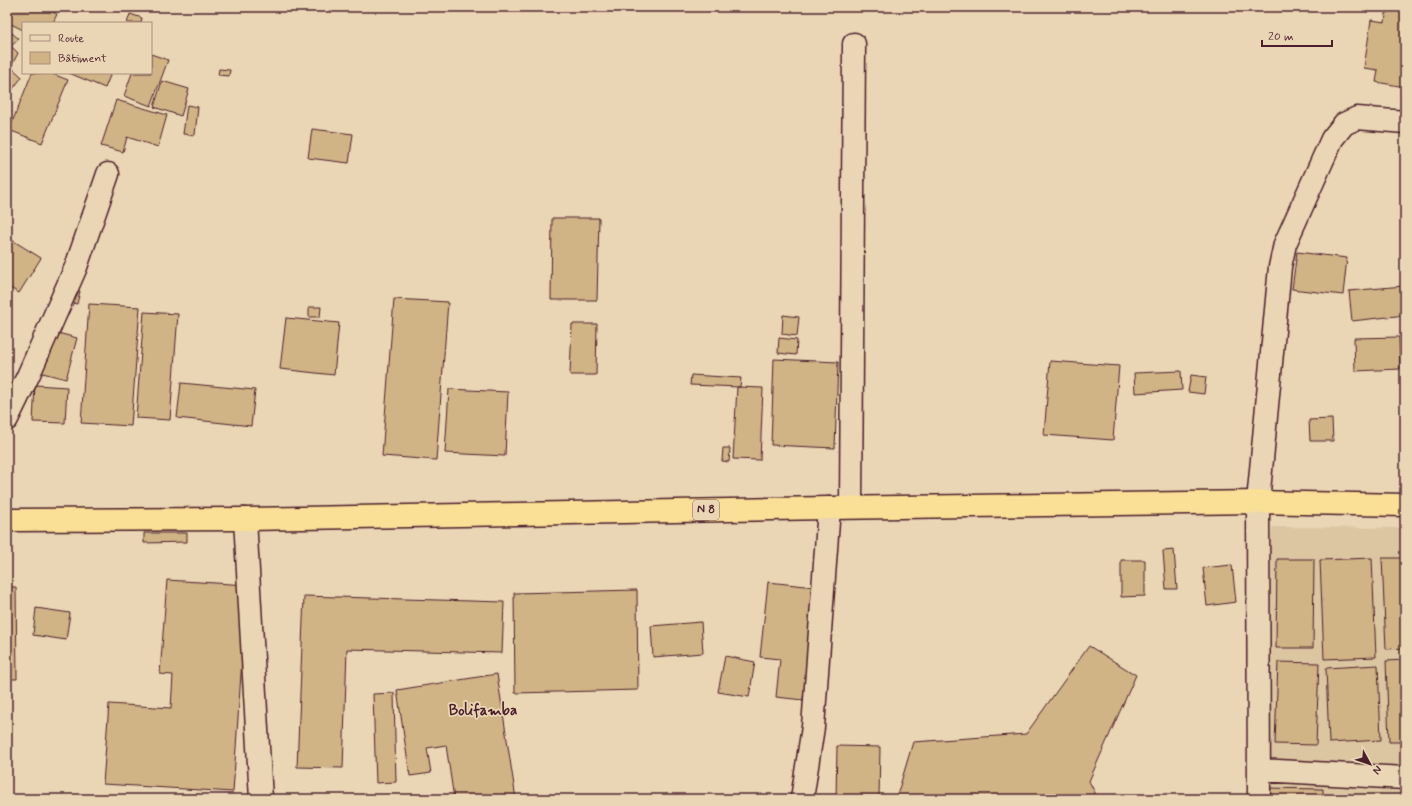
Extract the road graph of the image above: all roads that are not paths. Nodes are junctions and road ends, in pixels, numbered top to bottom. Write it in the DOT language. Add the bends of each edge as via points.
graph roads {
  1 [pos="854,44"];
  2 [pos="1405,122"];
  3 [pos="108,174"];
  4 [pos="7,419"];
  5 [pos="1258,502"];
  6 [pos="1405,505"];
  7 [pos="851,507"];
  8 [pos="829,508"];
  9 [pos="244,519"];
  10 [pos="7,520"];
  11 [pos="1259,770"];
  12 [pos="1405,778"];
  13 [pos="261,799"];
  14 [pos="802,799"];
  15 [pos="1259,799"];
  1 -- 7 [label="street"];
  2 -- 5 [label="street" via="1357,118 1344,124 1332,139 1285,244 1280,267"];
  3 -- 4 [label="street" via="76,266"];
  5 -- 6 [label="highway, N 8"];
  5 -- 7 [label="highway, N 8"];
  5 -- 11 [label="street"];
  7 -- 8 [label="highway, N 8"];
  8 -- 9 [label="highway, N 8"];
  8 -- 14 [label="street" via="813,727"];
  9 -- 10 [label="highway, N 8"];
  9 -- 13 [label="street"];
  11 -- 12 [label="street"];
  11 -- 15 [label="street"];
}
